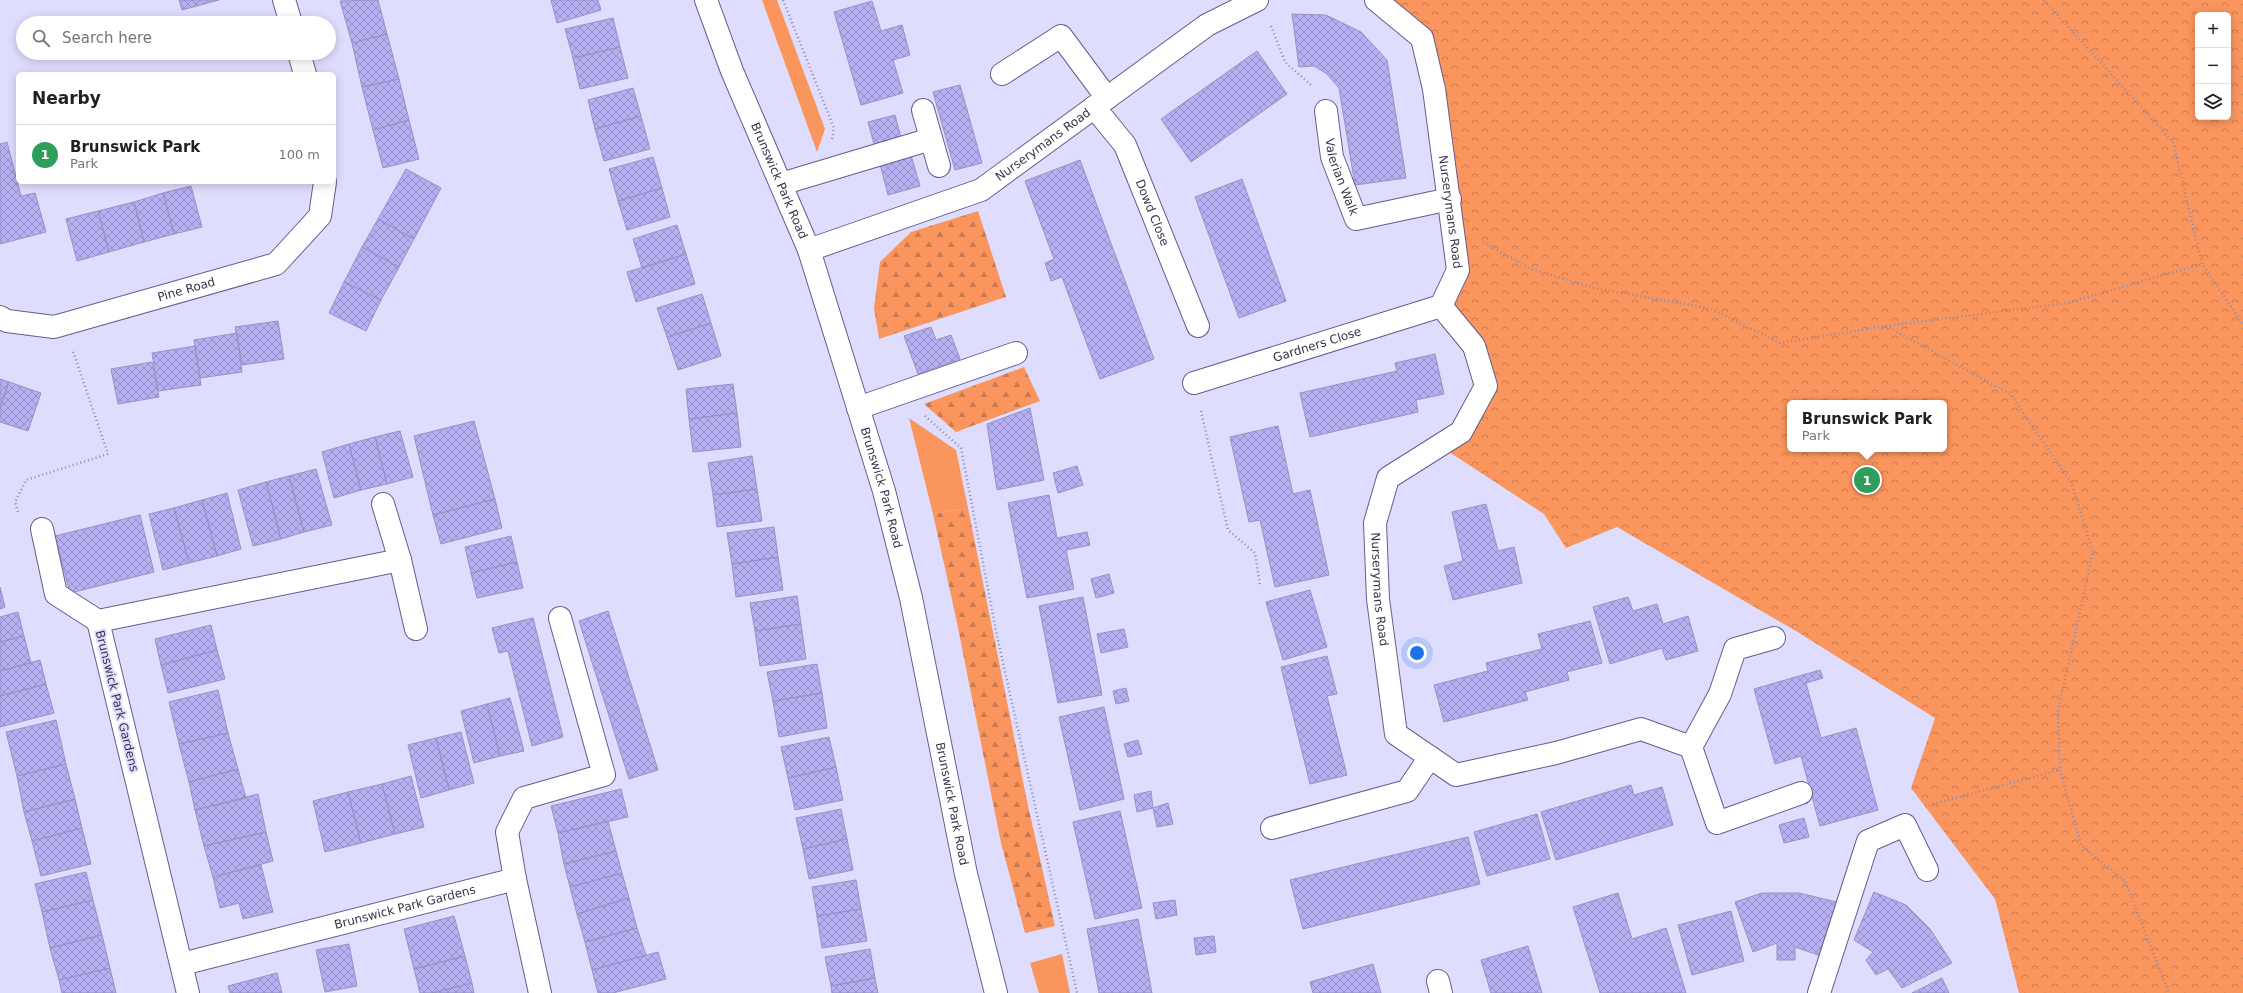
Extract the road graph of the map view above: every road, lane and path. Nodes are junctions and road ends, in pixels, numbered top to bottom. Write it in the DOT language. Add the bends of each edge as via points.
graph roads {
  1 [pos="284,0"];
  2 [pos="706,0"];
  3 [pos="783,0"];
  4 [pos="1257,0"];
  5 [pos="1376,0"];
  6 [pos="2044,0"];
  7 [pos="289,16"];
  8 [pos="1269,21"];
  9 [pos="301,60"];
  10 [pos="304,72"];
  11 [pos="1002,74"];
  12 [pos="1100,103"];
  13 [pos="923,110"];
  14 [pos="1326,111"];
  15 [pos="931,139"];
  16 [pos="939,166"];
  17 [pos="826,171"];
  18 [pos="325,184"];
  19 [pos="781,184"];
  20 [pos="1450,199"];
  21 [pos="1453,226"];
  22 [pos="809,250"];
  23 [pos="2202,264"];
  24 [pos="1441,306"];
  25 [pos="0,317"];
  26 [pos="64,324"];
  27 [pos="2243,324"];
  28 [pos="1198,326"];
  29 [pos="1886,326"];
  30 [pos="1016,353"];
  31 [pos="1194,383"];
  32 [pos="900,393"];
  33 [pos="858,408"];
  34 [pos="383,504"];
  35 [pos="19,517"];
  36 [pos="42,528"];
  37 [pos="400,560"];
  38 [pos="1260,585"];
  39 [pos="560,618"];
  40 [pos="98,621"];
  41 [pos="416,629"];
  42 [pos="1774,638"];
  43 [pos="1691,747"];
  44 [pos="1430,757"];
  45 [pos="2060,770"];
  46 [pos="1801,793"];
  47 [pos="1919,807"];
  48 [pos="1272,828"];
  49 [pos="1927,870"];
  50 [pos="515,879"];
  51 [pos="182,964"];
  52 [pos="188,993"];
  53 [pos="540,993"];
  54 [pos="996,993"];
  55 [pos="1077,993"];
  56 [pos="1819,993"];
  57 [pos="2169,993"];
  1 -- 7 [label="street"];
  2 -- 19 [label="street, Brunswick Park Road" via="732,72"];
  3 -- 17 [label="path" via="834,128"];
  4 -- 12 [label="street, Nurserymans Road" via="1207,25"];
  5 -- 20 [label="street, Nurserymans Road" via="1422,38 1434,89"];
  6 -- 23 [label="path" via="2173,142"];
  8 -- 14 [label="path" via="1285,62 1322,94"];
  9 -- 10 [label="street"];
  11 -- 12 [label="street, Dowd Close" via="1061,36"];
  12 -- 22 [label="street, Nurserymans Road" via="981,190"];
  12 -- 28 [label="street, Dowd Close" via="1125,145"];
  13 -- 15 [label="street"];
  14 -- 20 [label="street, Valerian Walk" via="1332,158 1356,219"];
  15 -- 16 [label="street"];
  15 -- 17 [label="street"];
  17 -- 19 [label="street"];
  18 -- 26 [label="street, Pine Road" via="320,216 276,264"];
  19 -- 22 [label="street, Brunswick Park Road"];
  20 -- 21 [label="street, Nurserymans Road"];
  21 -- 24 [label="street, Nurserymans Road" via="1458,270"];
  21 -- 29 [label="path" via="1531,269 1594,288 1712,309 1780,343"];
  22 -- 33 [label="street, Brunswick Park Road"];
  23 -- 27 [label="path"];
  23 -- 29 [label="path" via="2067,302"];
  24 -- 31 [label="street, Gardners Close"];
  24 -- 44 [label="street, Nurserymans Road" via="1474,346 1486,386 1461,432 1388,478 1375,524 1378,599 1396,734"];
  25 -- 26 [label="street, Pine Road" via="7,321 54,327"];
  26 -- 35 [label="path" via="108,454 26,480 15,502"];
  29 -- 45 [label="path" via="2010,394 2071,482 2093,552 2058,711"];
  30 -- 32 [label="street"];
  31 -- 38 [label="path" via="1228,530 1255,553"];
  32 -- 33 [label="street"];
  32 -- 55 [label="path" via="961,448 998,636"];
  33 -- 54 [label="street, Brunswick Park Road" via="884,491 911,598 966,874"];
  34 -- 37 [label="street"];
  36 -- 40 [label="street" via="56,594"];
  37 -- 40 [label="street, Brunswick Park Gardens"];
  37 -- 41 [label="street"];
  39 -- 50 [label="street" via="604,775 524,798 507,832"];
  40 -- 51 [label="street, Brunswick Park Gardens"];
  42 -- 43 [label="street" via="1735,649 1720,694"];
  43 -- 44 [label="street, Nurserymans Road" via="1641,729 1556,753 1456,775"];
  43 -- 46 [label="street" via="1717,823"];
  44 -- 48 [label="street" via="1407,791"];
  45 -- 47 [label="path"];
  45 -- 57 [label="path" via="2081,845 2126,881"];
  49 -- 56 [label="street" via="1905,825 1868,840"];
  50 -- 51 [label="street, Brunswick Park Gardens"];
  50 -- 53 [label="street"];
  51 -- 52 [label="street, Brunswick Park Gardens"];
}
